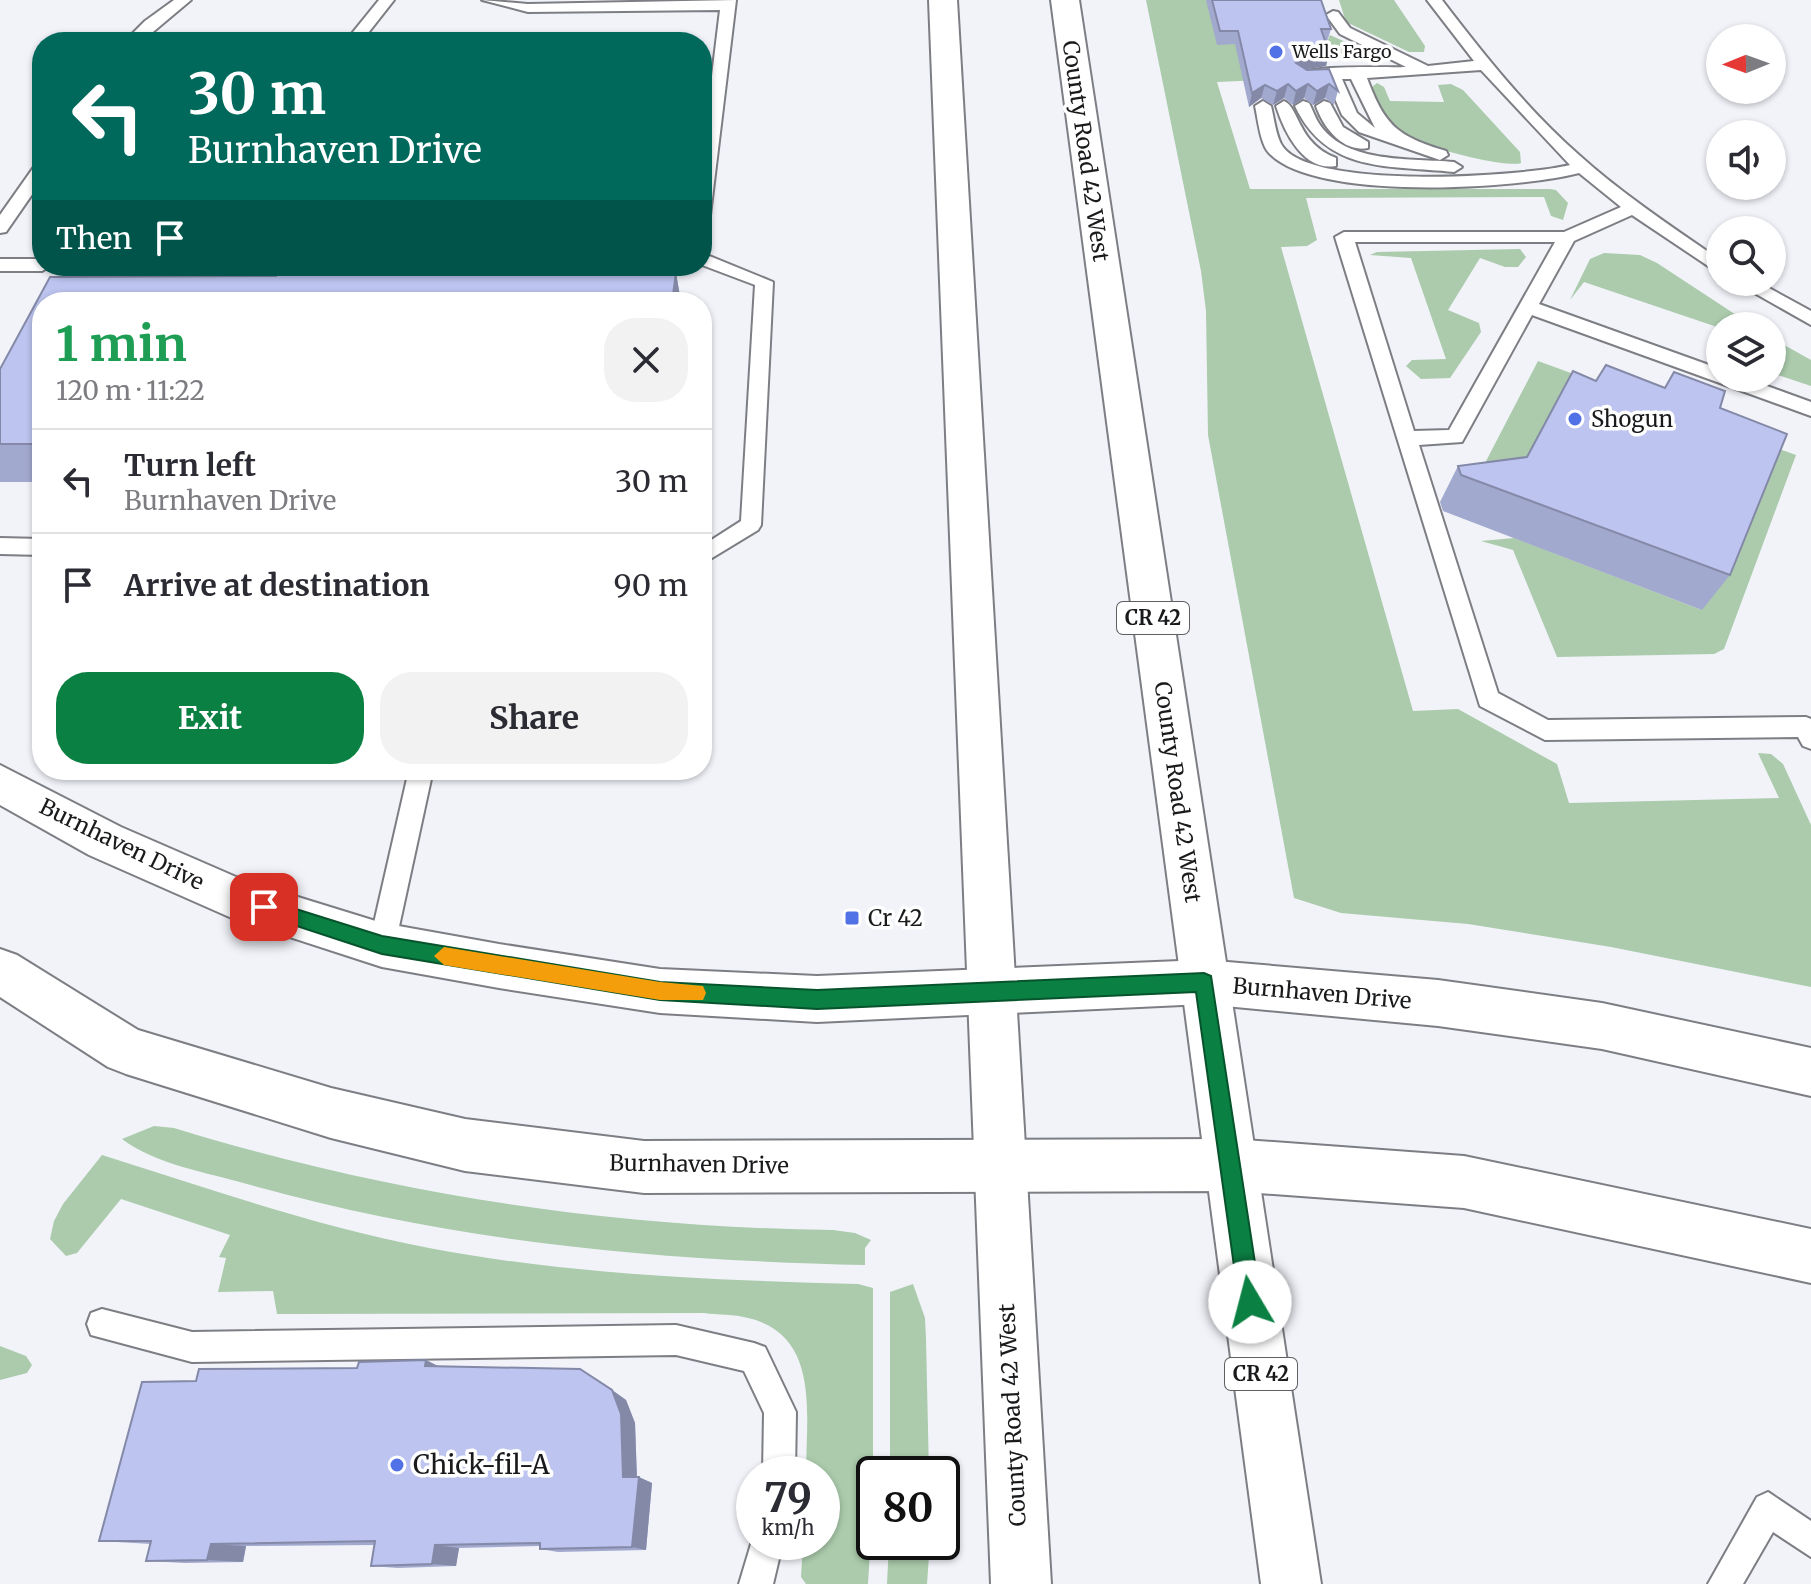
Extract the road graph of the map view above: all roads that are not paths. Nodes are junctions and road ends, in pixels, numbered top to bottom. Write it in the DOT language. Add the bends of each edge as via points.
graph roads {
  1 [pos="184,0"];
  2 [pos="387,0"];
  3 [pos="489,0"];
  4 [pos="943,0"];
  5 [pos="1052,0"];
  6 [pos="1065,0"];
  7 [pos="1434,0"];
  8 [pos="729,3"];
  9 [pos="1333,15"];
  10 [pos="142,32"];
  11 [pos="361,32"];
  12 [pos="712,57"];
  13 [pos="721,57"];
  14 [pos="1074,65"];
  15 [pos="1484,65"];
  16 [pos="1427,71"];
  17 [pos="1332,73"];
  18 [pos="1357,73"];
  19 [pos="1311,77"];
  20 [pos="1263,106"];
  21 [pos="1284,106"];
  22 [pos="1303,106"];
  23 [pos="1324,106"];
  24 [pos="712,138"];
  25 [pos="1421,156"];
  26 [pos="1584,166"];
  27 [pos="1516,176"];
  28 [pos="32,182"];
  29 [pos="1633,208"];
  30 [pos="0,228"];
  31 [pos="1567,237"];
  32 [pos="1706,258"];
  33 [pos="712,263"];
  34 [pos="0,265"];
  35 [pos="32,265"];
  36 [pos="1769,296"];
  37 [pos="1528,307"];
  38 [pos="1811,319"];
  39 [pos="1706,371"];
  40 [pos="1764,392"];
  41 [pos="1811,409"];
  42 [pos="1407,438"];
  43 [pos="0,546"];
  44 [pos="32,547"];
  45 [pos="712,550"];
  46 [pos="1809,725"];
  47 [pos="419,780"];
  48 [pos="0,783"];
  49 [pos="382,945"];
  50 [pos="0,971"];
  51 [pos="1204,982"];
  52 [pos="990,993"];
  53 [pos="1811,1072"];
  54 [pos="1231,1165"];
  55 [pos="999,1167"];
  56 [pos="1811,1256"];
  57 [pos="102,1324"];
  58 [pos="779,1456"];
  59 [pos="1811,1541"];
  60 [pos="762,1560"];
  61 [pos="756,1584"];
  62 [pos="1021,1584"];
  63 [pos="1291,1584"];
  64 [pos="1725,1584"];
  1 -- 10 [label="lane"];
  2 -- 11 [label="lane"];
  3 -- 8 [label="lane" via="528,8"];
  4 -- 52 [label="main road, County Road 42 West"];
  5 -- 14 [label="main road"];
  6 -- 14 [label="main road, County Road 42 West / CR 42"];
  7 -- 15 [label="lane"];
  8 -- 13 [label="lane"];
  9 -- 16 [label="lane" via="1345,31"];
  12 -- 13 [label="lane"];
  13 -- 24 [label="lane"];
  14 -- 51 [label="main road, County Road 42 West / CR 42"];
  15 -- 16 [label="lane"];
  15 -- 26 [label="lane"];
  16 -- 18 [label="lane"];
  17 -- 18 [label="lane"];
  17 -- 19 [label="lane"];
  17 -- 25 [label="lane" via="1351,120"];
  18 -- 25 [label="lane" via="1379,126"];
  20 -- 27 [label="lane" via="1275,149 1295,163 1337,178"];
  21 -- 27 [label="lane" via="1304,148 1355,169"];
  22 -- 25 [label="lane" via="1318,138 1336,149 1359,157"];
  23 -- 25 [label="lane" via="1342,136 1366,147"];
  25 -- 27 [label="lane"];
  26 -- 27 [label="lane" via="1542,177"];
  26 -- 29 [label="lane"];
  28 -- 30 [label="lane"];
  29 -- 31 [label="lane"];
  29 -- 32 [label="lane"];
  31 -- 37 [label="lane"];
  31 -- 42 [label="lane" via="1344,237"];
  33 -- 45 [label="lane" via="764,282 751,525"];
  34 -- 35 [label="lane"];
  36 -- 38 [label="lane"];
  37 -- 39 [label="lane"];
  37 -- 42 [label="lane" via="1455,437"];
  40 -- 41 [label="lane"];
  42 -- 46 [label="lane" via="1488,699 1545,730"];
  43 -- 44 [label="lane"];
  47 -- 49 [label="lane"];
  48 -- 49 [label="main road, Burnhaven Drive" via="105,841 234,898"];
  49 -- 52 [label="main road, Burnhaven Drive" via="660,991 817,999"];
  50 -- 55 [label="main road, Burnhaven Drive" via="126,1050 331,1113 465,1145 644,1167"];
  51 -- 52 [label="main road, Burnhaven Drive"];
  51 -- 53 [label="main road, Burnhaven Drive" via="1438,1003 1602,1026"];
  51 -- 54 [label="main road, County Road 42 West / CR 42"];
  52 -- 55 [label="main road, County Road 42 West"];
  54 -- 55 [label="main road, Burnhaven Drive"];
  54 -- 56 [label="main road, Burnhaven Drive" via="1464,1182"];
  54 -- 63 [label="main road, County Road 42 West / CR 42"];
  55 -- 62 [label="main road, County Road 42 West"];
  57 -- 58 [label="lane" via="192,1347 692,1343 754,1358 780,1412"];
  59 -- 64 [label="lane" via="1768,1508"];
  60 -- 61 [label="lane"];
}
